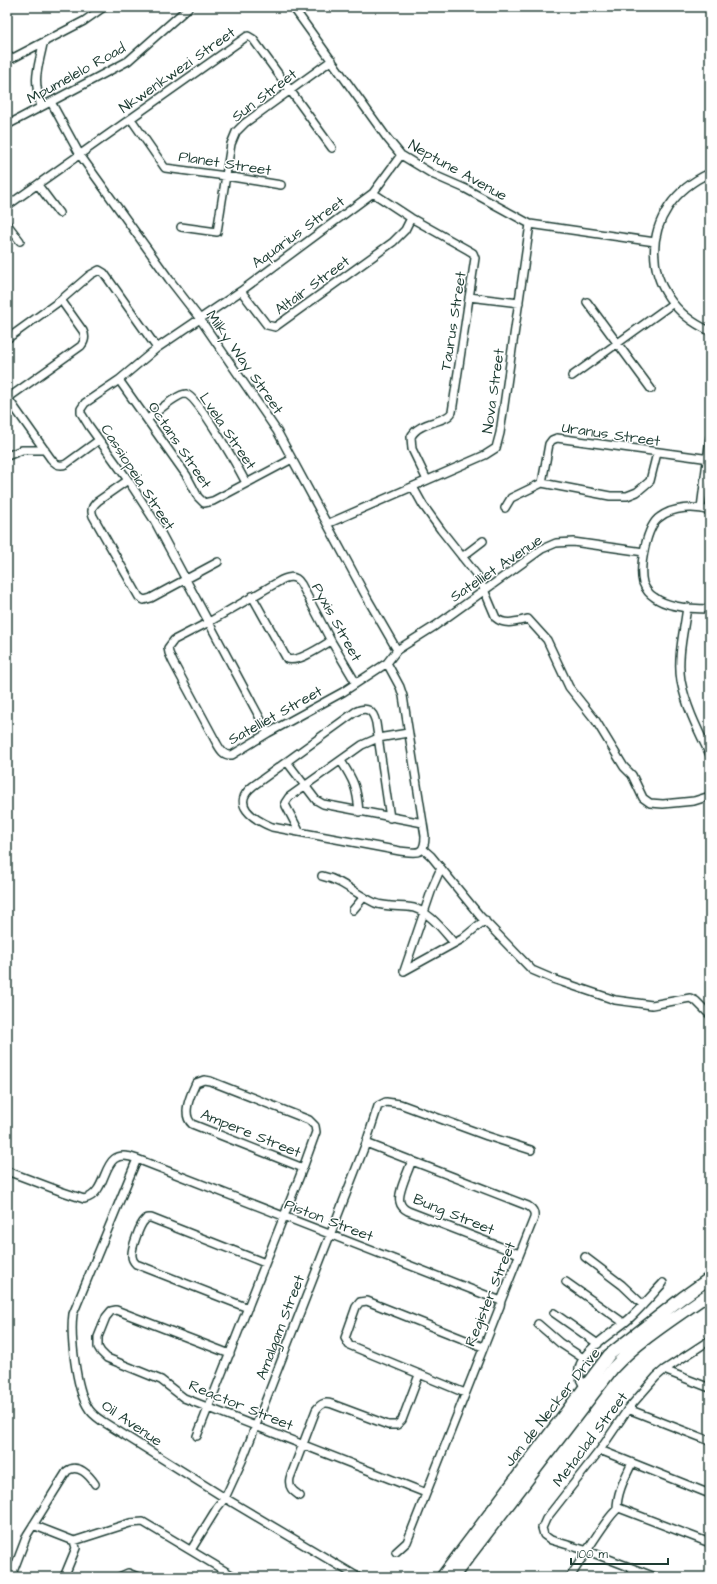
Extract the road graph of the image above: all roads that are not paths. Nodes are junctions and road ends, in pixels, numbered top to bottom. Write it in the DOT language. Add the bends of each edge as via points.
graph roads {
  1 [pos="189,7"];
  2 [pos="293,7"];
  3 [pos="101,8"];
  4 [pos="45,41"];
  5 [pos="13,58"];
  6 [pos="332,60"];
  7 [pos="290,91"];
  8 [pos="51,102"];
  9 [pos="41,107"];
  10 [pos="131,119"];
  11 [pos="7,125"];
  12 [pos="332,148"];
  13 [pos="80,155"];
  14 [pos="401,156"];
  15 [pos="710,173"];
  16 [pos="226,176"];
  17 [pos="38,184"];
  18 [pos="281,185"];
  19 [pos="373,193"];
  20 [pos="7,206"];
  21 [pos="59,213"];
  22 [pos="411,218"];
  23 [pos="7,224"];
  24 [pos="530,224"];
  25 [pos="181,227"];
  26 [pos="20,241"];
  27 [pos="655,242"];
  28 [pos="241,291"];
  29 [pos="469,297"];
  30 [pos="61,300"];
  31 [pos="587,302"];
  32 [pos="519,303"];
  33 [pos="672,304"];
  34 [pos="200,319"];
  35 [pos="710,331"];
  36 [pos="7,339"];
  37 [pos="618,343"];
  38 [pos="157,348"];
  39 [pos="572,376"];
  40 [pos="119,380"];
  41 [pos="651,389"];
  42 [pos="8,397"];
  43 [pos="148,419"];
  44 [pos="710,438"];
  45 [pos="99,440"];
  46 [pos="45,450"];
  47 [pos="657,453"];
  48 [pos="7,456"];
  49 [pos="292,459"];
  50 [pos="708,459"];
  51 [pos="128,480"];
  52 [pos="427,480"];
  53 [pos="246,482"];
  54 [pos="542,483"];
  55 [pos="413,487"];
  56 [pos="505,508"];
  57 [pos="701,508"];
  58 [pos="710,511"];
  59 [pos="327,524"];
  60 [pos="483,541"];
  61 [pos="644,552"];
  62 [pos="462,557"];
  63 [pos="218,562"];
  64 [pos="185,580"];
  65 [pos="484,592"];
  66 [pos="252,596"];
  67 [pos="687,607"];
  68 [pos="710,609"];
  69 [pos="209,622"];
  70 [pos="331,641"];
  71 [pos="397,650"];
  72 [pos="387,663"];
  73 [pos="356,683"];
  74 [pos="268,733"];
  75 [pos="408,733"];
  76 [pos="378,738"];
  77 [pos="710,755"];
  78 [pos="341,761"];
  79 [pos="287,762"];
  80 [pos="305,785"];
  81 [pos="710,796"];
  82 [pos="359,812"];
  83 [pos="390,818"];
  84 [pos="423,823"];
  85 [pos="299,831"];
  86 [pos="423,848"];
  87 [pos="440,868"];
  88 [pos="322,876"];
  89 [pos="364,897"];
  90 [pos="353,910"];
  91 [pos="423,913"];
  92 [pos="484,920"];
  93 [pos="454,943"];
  94 [pos="710,1015"];
  95 [pos="366,1143"];
  96 [pos="531,1150"];
  97 [pos="137,1158"];
  98 [pos="412,1160"];
  99 [pos="303,1168"];
  100 [pos="7,1171"];
  101 [pos="284,1216"];
  102 [pos="331,1234"];
  103 [pos="519,1254"];
  104 [pos="585,1257"];
  105 [pos="265,1263"];
  106 [pos="710,1278"];
  107 [pos="566,1282"];
  108 [pos="663,1283"];
  109 [pos="710,1293"];
  110 [pos="501,1301"];
  111 [pos="643,1305"];
  112 [pos="248,1308"];
  113 [pos="554,1313"];
  114 [pos="538,1324"];
  115 [pos="624,1324"];
  116 [pos="710,1340"];
  117 [pos="598,1344"];
  118 [pos="483,1347"];
  119 [pos="230,1354"];
  120 [pos="583,1358"];
  121 [pos="664,1370"];
  122 [pos="419,1375"];
  123 [pos="584,1387"];
  124 [pos="710,1388"];
  125 [pos="465,1393"];
  126 [pos="209,1408"];
  127 [pos="628,1409"];
  128 [pos="256,1427"];
  129 [pos="198,1436"];
  130 [pos="710,1441"];
  131 [pos="303,1444"];
  132 [pos="600,1450"];
  133 [pos="632,1463"];
  134 [pos="95,1484"];
  135 [pos="426,1493"];
  136 [pos="710,1494"];
  137 [pos="300,1496"];
  138 [pos="225,1498"];
  139 [pos="617,1509"];
  140 [pos="33,1525"];
  141 [pos="74,1541"];
  142 [pos="710,1543"];
  143 [pos="191,1550"];
  144 [pos="588,1551"];
  145 [pos="396,1552"];
  146 [pos="633,1569"];
  147 [pos="10,1577"];
  148 [pos="64,1577"];
  149 [pos="119,1577"];
  150 [pos="138,1577"];
  151 [pos="235,1577"];
  152 [pos="358,1577"];
  153 [pos="442,1577"];
  154 [pos="453,1577"];
  155 [pos="570,1577"];
  156 [pos="629,1577"];
  157 [pos="655,1577"];
  1 -- 8 [label="street, Mpumelelo Road" via="132,58"];
  2 -- 6 [label="street, Neptune Avenue"];
  3 -- 4 [label="street" via="84,21"];
  4 -- 5 [label="street"];
  4 -- 9 [label="street" via="35,76"];
  6 -- 7 [label="street, Sun Street"];
  6 -- 14 [label="street, Neptune Avenue"];
  7 -- 10 [label="street, Nkwenkwezi Street" via="253,39 248,36"];
  7 -- 12 [label="street, Nkwenkwezi Street"];
  7 -- 16 [label="street, Sun Street" via="238,129 232,138"];
  8 -- 9 [label="street, Mpumelelo Road"];
  8 -- 13 [label="street, Milky Way Street"];
  9 -- 11 [label="street, Mpumelelo Road"];
  10 -- 13 [label="street, Nkwenkwezi Street"];
  10 -- 16 [label="street, Planet Street" via="165,168"];
  13 -- 17 [label="street, Nkwenkwezi Street"];
  13 -- 34 [label="street, Milky Way Street"];
  14 -- 19 [label="street, Aquarius Street"];
  14 -- 24 [label="street, Neptune Avenue"];
  15 -- 27 [label="street" via="692,183 673,200 660,222"];
  16 -- 18 [label="street, Planet Street"];
  16 -- 25 [label="street, Sun Street" via="217,232"];
  17 -- 20 [label="street, Nkwenkwezi Street"];
  17 -- 21 [label="street"];
  19 -- 22 [label="street, Taurus Street"];
  19 -- 28 [label="street, Aquarius Street"];
  22 -- 28 [label="street, Altair Street" via="405,230 387,247 275,327 267,326"];
  22 -- 29 [label="street, Taurus Street" via="473,253 476,258"];
  23 -- 26 [label="street"];
  24 -- 27 [label="street, Neptune Avenue"];
  24 -- 32 [label="street, Nova Street"];
  27 -- 33 [label="street" via="658,275"];
  28 -- 34 [label="street, Aquarius Street"];
  29 -- 32 [label="street"];
  29 -- 52 [label="street, Taurus Street" via="452,414 416,430 410,437 412,449"];
  30 -- 36 [label="street"];
  30 -- 38 [label="street" via="90,276 101,271"];
  30 -- 42 [label="street" via="83,331 84,341 81,346"];
  31 -- 37 [label="street"];
  32 -- 52 [label="street, Nova Street" via="496,448"];
  33 -- 35 [label="street" via="683,315"];
  33 -- 37 [label="street"];
  34 -- 38 [label="street, Cassiopeia Street"];
  34 -- 49 [label="street, Milky Way Street" via="273,426"];
  37 -- 39 [label="street"];
  37 -- 41 [label="street"];
  38 -- 40 [label="street, Cassiopeia Street"];
  40 -- 43 [label="street, Octans Street"];
  40 -- 45 [label="street, Cassiopeia Street" via="81,409"];
  42 -- 46 [label="street"];
  43 -- 53 [label="street, Octans Street" via="203,502 208,504"];
  43 -- 53 [label="street, Lvela Street" via="175,399 187,395 221,438"];
  44 -- 50 [label="street"];
  45 -- 46 [label="street" via="63,466 56,464"];
  45 -- 51 [label="street, Cassiopeia Street"];
  46 -- 48 [label="street" via="20,450"];
  47 -- 50 [label="street, Uranus Street"];
  47 -- 54 [label="street" via="650,481 638,492 627,496 610,496"];
  47 -- 54 [label="street, Uranus Street" via="555,438 549,444"];
  49 -- 53 [label="street, Octans Street"];
  49 -- 59 [label="street, Milky Way Street"];
  50 -- 57 [label="street"];
  51 -- 64 [label="street, Cassiopeia Street" via="154,520"];
  51 -- 64 [label="street" via="91,510 133,588 140,597 147,600"];
  52 -- 55 [label="street, Nova Street"];
  54 -- 56 [label="street" via="511,498"];
  55 -- 59 [label="street, Nova Street"];
  55 -- 62 [label="street" via="423,505"];
  57 -- 58 [label="street"];
  57 -- 61 [label="street" via="672,511 659,517 651,528"];
  59 -- 71 [label="street, Milky Way Street"];
  60 -- 62 [label="street"];
  61 -- 65 [label="street, Satelliet Avenue" via="573,542 556,543 542,549"];
  61 -- 67 [label="street" via="643,582 650,594 659,601"];
  62 -- 65 [label="street" via="479,578"];
  63 -- 64 [label="street"];
  64 -- 69 [label="street, Cassiopeia Street"];
  65 -- 71 [label="street, Satelliet Avenue"];
  65 -- 81 [label="street" via="498,620 510,622 528,619 547,640 569,687 596,721 624,767 632,775 643,798 650,803 663,804 694,801"];
  66 -- 69 [label="street, Pyxis Street"];
  66 -- 70 [label="street, Pyxis Street" via="286,578 297,579"];
  66 -- 70 [label="street" via="288,659 299,659"];
  67 -- 68 [label="street"];
  67 -- 77 [label="street" via="681,651 681,680 689,707"];
  69 -- 74 [label="street, Cassiopeia Street"];
  69 -- 74 [label="street, Satelliet Street" via="172,642 168,650 172,662 222,752 235,754"];
  70 -- 73 [label="street, Pyxis Street"];
  71 -- 72 [label="street, Satelliet Street"];
  72 -- 73 [label="street, Satelliet Street"];
  72 -- 75 [label="street" via="403,696"];
  73 -- 74 [label="street, Satelliet Street"];
  75 -- 76 [label="street"];
  75 -- 84 [label="street"];
  76 -- 78 [label="street"];
  76 -- 79 [label="street" via="373,712 363,708"];
  76 -- 83 [label="street"];
  78 -- 80 [label="street"];
  78 -- 82 [label="street" via="354,781"];
  79 -- 80 [label="street"];
  79 -- 85 [label="street" via="247,790 243,800 246,809 257,820 272,827"];
  80 -- 82 [label="street" via="316,800 323,804"];
  80 -- 85 [label="street" via="285,803"];
  82 -- 83 [label="street"];
  83 -- 84 [label="street"];
  84 -- 86 [label="street"];
  85 -- 86 [label="street" via="404,851 416,852"];
  86 -- 87 [label="street"];
  87 -- 91 [label="street"];
  87 -- 92 [label="street"];
  88 -- 89 [label="street" via="353,889"];
  89 -- 90 [label="street"];
  89 -- 91 [label="street" via="382,905 410,907"];
  91 -- 93 [label="street" via="445,931"];
  91 -- 93 [label="street" via="404,971"];
  92 -- 93 [label="street"];
  92 -- 94 [label="street" via="532,970 541,975 615,1000 652,1005 690,998"];
  95 -- 96 [label="street, Amalgam Street" via="378,1106 386,1102 400,1104"];
  95 -- 98 [label="street, Register Street"];
  95 -- 102 [label="street, Amalgam Street"];
  97 -- 100 [label="street" via="115,1158 109,1164 96,1193 84,1199"];
  97 -- 101 [label="street, Piston Street"];
  97 -- 138 [label="street, Oil Avenue" via="73,1314 72,1337 82,1394 96,1417"];
  98 -- 103 [label="street, Bung Street" via="399,1196 402,1207"];
  98 -- 103 [label="street, Register Street" via="533,1209 534,1218"];
  99 -- 99 [label="street, Ampere Street" via="316,1132 312,1121 210,1081 196,1083 186,1112 192,1124"];
  99 -- 101 [label="street, Ampere Street"];
  101 -- 102 [label="street, Piston Street"];
  101 -- 105 [label="street, Ampere Street"];
  102 -- 110 [label="street, Piston Street"];
  102 -- 128 [label="street, Amalgam Street"];
  103 -- 110 [label="street, Register Street"];
  104 -- 111 [label="street" via="622,1285"];
  105 -- 112 [label="street, Ampere Street"];
  105 -- 112 [label="street" via="151,1218 144,1220 136,1239 132,1254 136,1264"];
  106 -- 123 [label="main road, Jan de Necker Drive" via="609,1356"];
  107 -- 115 [label="street"];
  108 -- 111 [label="street"];
  109 -- 154 [label="main road, Jan de Necker Drive" via="622,1358"];
  110 -- 118 [label="street, Register Street"];
  111 -- 115 [label="street"];
  112 -- 119 [label="street, Ampere Street"];
  113 -- 117 [label="street"];
  114 -- 120 [label="street"];
  115 -- 117 [label="street"];
  116 -- 121 [label="street, Metaclad Street"];
  117 -- 120 [label="street"];
  118 -- 122 [label="street" via="371,1302 358,1303 345,1335 347,1343"];
  118 -- 125 [label="street, Register Street"];
  119 -- 126 [label="street, Ampere Street"];
  119 -- 126 [label="street, Reactor Street" via="119,1310 109,1313 102,1326 97,1341 99,1350 105,1356 156,1377 181,1396"];
  120 -- 123 [label="street" via="578,1368 579,1378"];
  121 -- 124 [label="street"];
  121 -- 127 [label="street, Metaclad Street"];
  122 -- 125 [label="street"];
  122 -- 131 [label="street" via="402,1420 397,1425 388,1425 324,1403 316,1410"];
  123 -- 153 [label="main road, Jan de Necker Drive"];
  125 -- 135 [label="street, Register Street"];
  126 -- 128 [label="street, Reactor Street"];
  126 -- 129 [label="street, Ampere Street"];
  127 -- 130 [label="street"];
  127 -- 132 [label="street, Metaclad Street"];
  128 -- 131 [label="street, Reactor Street"];
  128 -- 138 [label="street, Amalgam Street"];
  131 -- 135 [label="street, Reactor Street"];
  131 -- 137 [label="street" via="289,1480 290,1487"];
  132 -- 133 [label="street"];
  132 -- 144 [label="street, Metaclad Street" via="546,1519 542,1528 546,1538"];
  133 -- 136 [label="street"];
  133 -- 139 [label="street" via="621,1486"];
  134 -- 140 [label="street" via="84,1472 75,1468 68,1469"];
  135 -- 145 [label="street, Register Street" via="407,1542"];
  138 -- 143 [label="street, Amalgam Street"];
  138 -- 152 [label="street, Oil Avenue"];
  139 -- 142 [label="street" via="626,1510"];
  139 -- 144 [label="street"];
  140 -- 141 [label="street"];
  140 -- 147 [label="street"];
  141 -- 143 [label="street" via="124,1524 143,1522"];
  141 -- 148 [label="street" via="76,1548"];
  143 -- 151 [label="street"];
  144 -- 146 [label="street"];
  144 -- 155 [label="street"];
  146 -- 156 [label="street"];
  146 -- 157 [label="street"];
  149 -- 150 [label="street" via="128,1573"];
}
